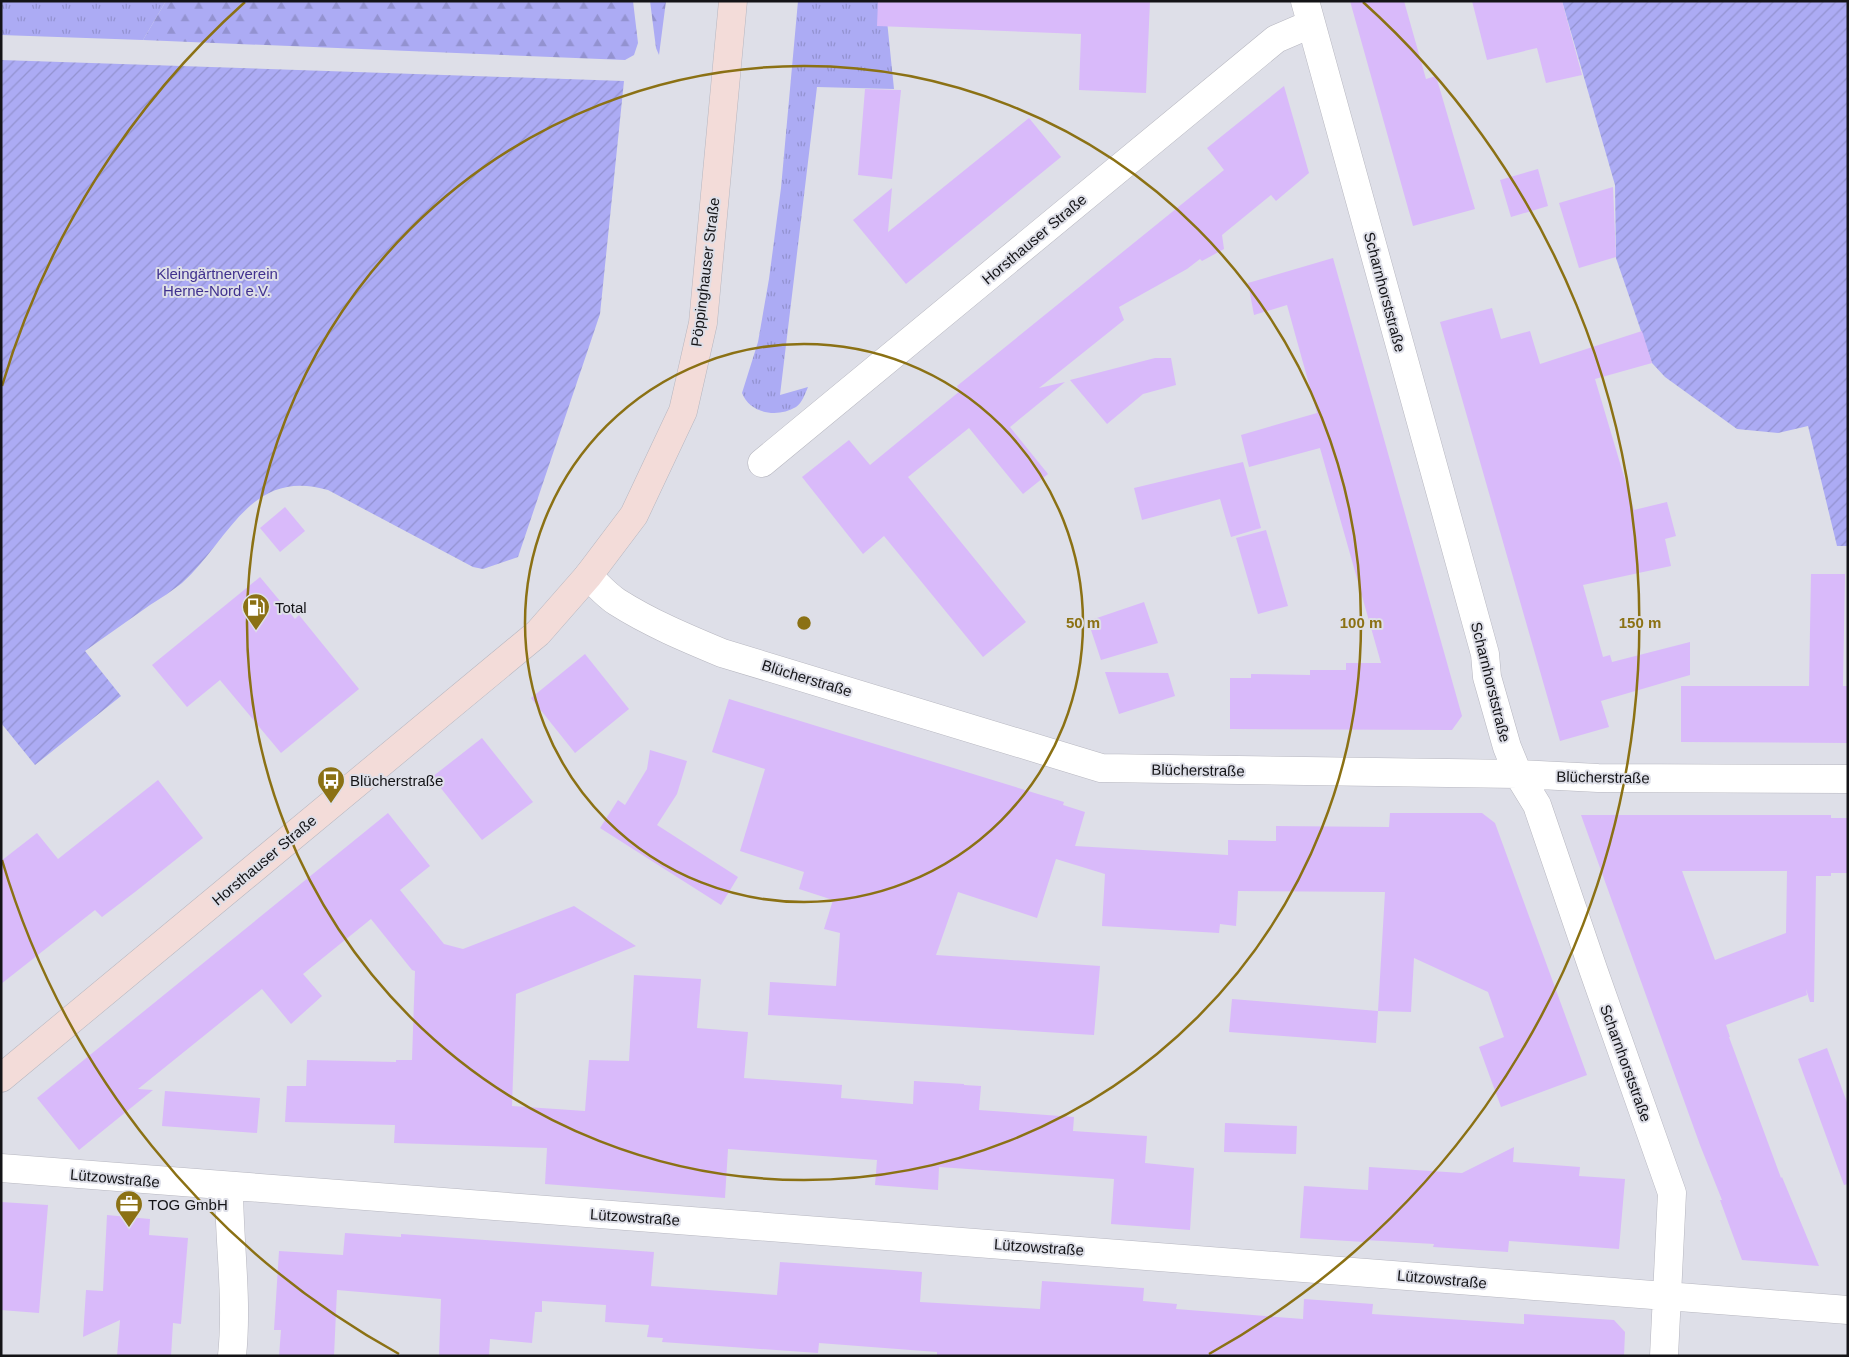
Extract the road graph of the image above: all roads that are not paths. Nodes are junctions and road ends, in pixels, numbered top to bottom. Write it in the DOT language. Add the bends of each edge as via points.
graph roads {
  1 [pos="734,1"];
  2 [pos="1308,12"];
  3 [pos="762,463"];
  4 [pos="588,576"];
  5 [pos="1518,774"];
  6 [pos="1848,778"];
  7 [pos="1,1078"];
  8 [pos="1,1168"];
  9 [pos="230,1187"];
  10 [pos="1667,1297"];
  11 [pos="1848,1310"];
  12 [pos="232,1356"];
  13 [pos="1664,1356"];
  1 -- 4 [label="main road, Pöppinghauser Straße" via="703,323 683,410 634,515"];
  2 -- 3 [label="street, Horsthauser Straße"];
  2 -- 5 [label="street, Scharnhorststraße" via="1486,654 1487,677"];
  4 -- 5 [label="street, Blücherstraße" via="615,601 664,628 722,653 1102,768"];
  4 -- 7 [label="main road, Horsthauser Straße" via="538,633"];
  5 -- 6 [label="street, Blücherstraße" via="1598,778"];
  5 -- 10 [label="street, Scharnhorststraße" via="1537,805 1672,1193"];
  8 -- 9 [label="street, Lützowstraße"];
  9 -- 10 [label="street, Lützowstraße"];
  9 -- 12 [label="street" via="235,1304"];
  10 -- 11 [label="street, Lützowstraße"];
  10 -- 13 [label="street, Scharnhorststraße"];
}
